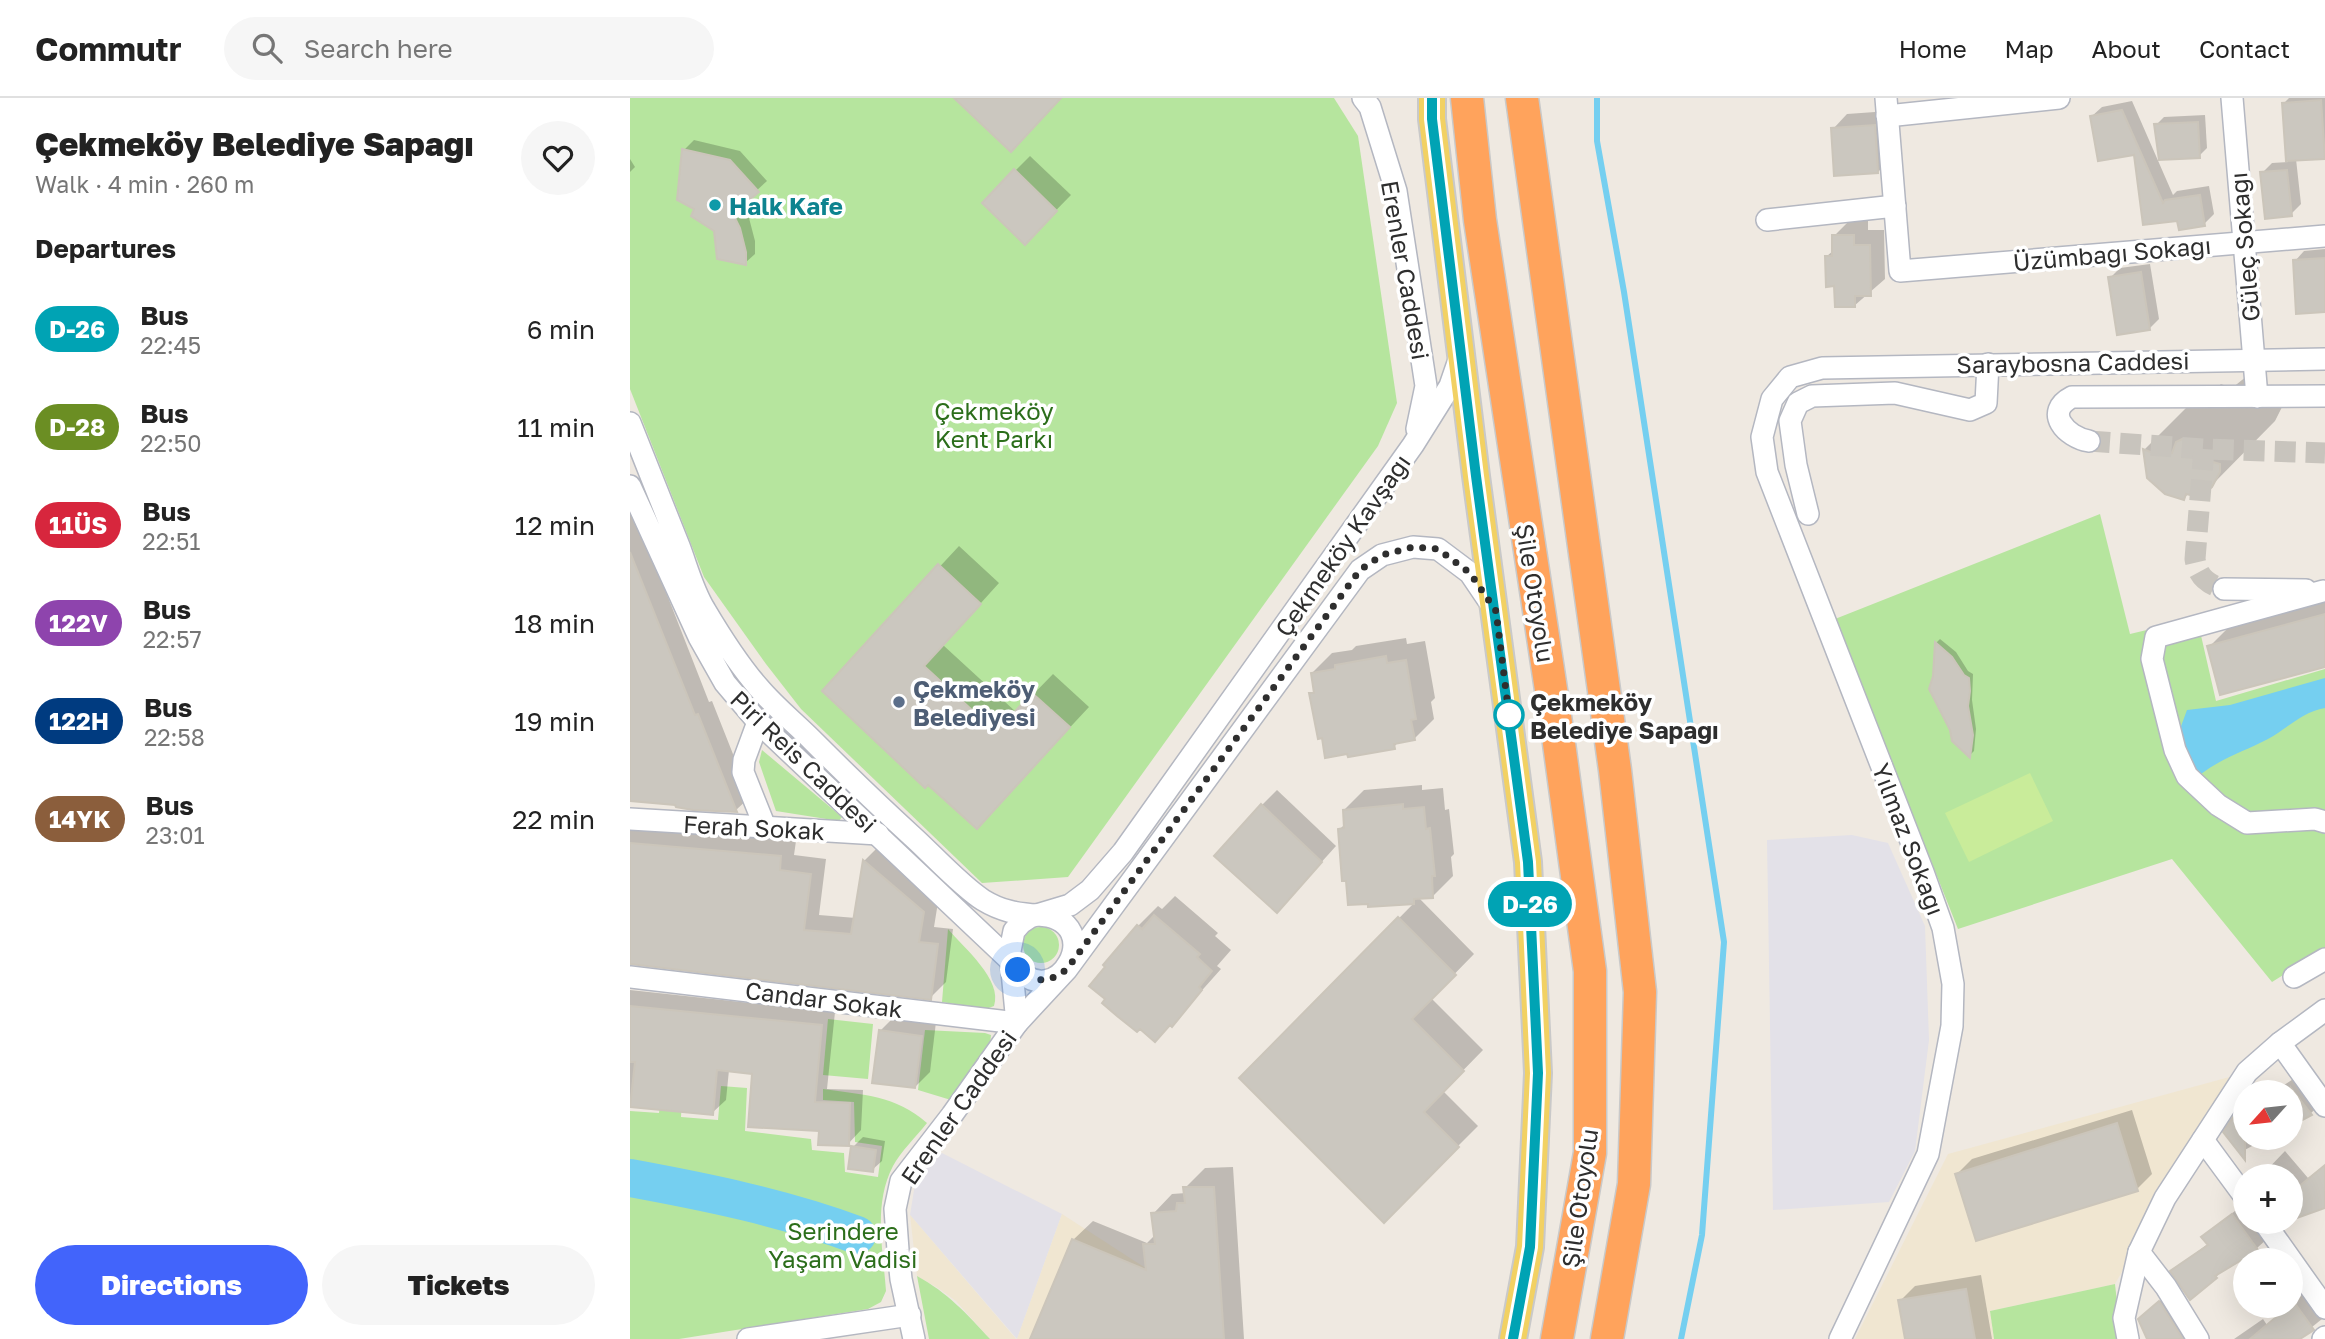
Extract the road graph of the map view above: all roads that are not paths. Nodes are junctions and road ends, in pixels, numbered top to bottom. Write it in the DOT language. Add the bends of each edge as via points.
graph roads {
  1 [pos="1363,98"];
  2 [pos="1432,98"];
  3 [pos="1466,98"];
  4 [pos="1522,98"];
  5 [pos="2059,98"];
  6 [pos="2232,98"];
  7 [pos="1887,107"];
  8 [pos="1895,206"];
  9 [pos="1767,220"];
  10 [pos="2325,236"];
  11 [pos="2244,242"];
  12 [pos="1462,352"];
  13 [pos="2253,358"];
  14 [pos="2325,359"];
  15 [pos="1989,364"];
  16 [pos="1822,368"];
  17 [pos="2325,396"];
  18 [pos="2257,397"];
  19 [pos="630,422"];
  20 [pos="2089,441"];
  21 [pos="1413,445"];
  22 [pos="630,486"];
  23 [pos="1808,514"];
  24 [pos="2224,589"];
  25 [pos="2324,591"];
  26 [pos="1496,611"];
  27 [pos="758,722"];
  28 [pos="630,819"];
  29 [pos="2325,822"];
  30 [pos="765,827"];
  31 [pos="878,834"];
  32 [pos="1041,915"];
  33 [pos="2325,959"];
  34 [pos="1012,962"];
  35 [pos="1067,969"];
  36 [pos="630,977"];
  37 [pos="2294,977"];
  38 [pos="2325,1010"];
  39 [pos="1017,1023"];
  40 [pos="2280,1043"];
  41 [pos="2325,1106"];
  42 [pos="2203,1140"];
  43 [pos="2233,1181"];
  44 [pos="2273,1234"];
  45 [pos="2139,1252"];
  46 [pos="2325,1308"];
  47 [pos="910,1315"];
  48 [pos="748,1339"];
  49 [pos="914,1339"];
  50 [pos="1513,1339"];
  51 [pos="1557,1339"];
  52 [pos="1606,1339"];
  53 [pos="1840,1339"];
  54 [pos="2128,1339"];
  55 [pos="2198,1339"];
  1 -- 21 [label="street, Erenler Caddesi" via="1370,107 1396,191 1426,386"];
  2 -- 12 [label="main road, Çekmeköy Kavşağı"];
  3 -- 51 [label="highway, Şile Otoyolu" via="1590,971 1590,1153"];
  4 -- 52 [label="highway, Şile Otoyolu" via="1615,770 1640,992 1634,1184"];
  5 -- 7 [label="street"];
  6 -- 11 [label="street, Güleç Sokağı"];
  7 -- 8 [label="street"];
  8 -- 9 [label="street"];
  8 -- 11 [label="street, Üzümbağı Sokağı" via="1900,271"];
  10 -- 11 [label="street, Üzümbağı Sokağı"];
  11 -- 13 [label="street, Güleç Sokağı"];
  12 -- 21 [label="street, Çekmeköy Kavşağı" via="1450,386"];
  12 -- 26 [label="main road"];
  13 -- 14 [label="street, Saraybosna Caddesi"];
  13 -- 15 [label="street, Saraybosna Caddesi"];
  13 -- 18 [label="street, Güleç Sokağı"];
  15 -- 16 [label="street, Saraybosna Caddesi"];
  15 -- 23 [label="street" via="1986,403 1970,410 1895,393 1812,396 1798,403 1790,421"];
  16 -- 53 [label="street, Yılmaz Sokağı" via="1790,377 1772,399 1762,437 1767,472 1923,872 1943,928 1953,984 1952,1026 1928,1154"];
  17 -- 18 [label="street"];
  18 -- 20 [label="street" via="2072,397 2063,402 2059,420 2076,439"];
  19 -- 32 [label="street" via="703,607 760,689 981,899 1004,911"];
  21 -- 32 [label="street, Çekmeköy Kavşağı" via="1124,852 1090,890 1070,905"];
  22 -- 27 [label="street, Piri Reis Caddesi" via="699,637 724,682"];
  24 -- 25 [label="street"];
  25 -- 29 [label="street" via="2155,637 2151,659 2175,750 2187,776 2210,799 2247,823"];
  26 -- 35 [label="street" via="1470,573 1438,549 1413,547 1382,555 1360,570"];
  26 -- 50 [label="main road" via="1528,862 1538,1073 1530,1247"];
  27 -- 30 [label="street" via="743,772"];
  27 -- 31 [label="street, Piri Reis Caddesi"];
  28 -- 30 [label="street, Ferah Sokak"];
  30 -- 31 [label="street, Ferah Sokak"];
  31 -- 34 [label="street, Piri Reis Caddesi"];
  32 -- 34 [label="street" via="1014,931"];
  32 -- 35 [label="street" via="1061,921 1073,939 1075,949"];
  33 -- 37 [label="street"];
  34 -- 35 [label="street" via="1037,980 1048,980"];
  34 -- 39 [label="street"];
  35 -- 39 [label="street, Erenler Caddesi"];
  36 -- 39 [label="street, Candar Sokak"];
  38 -- 40 [label="street"];
  39 -- 47 [label="street, Erenler Caddesi" via="901,1181 895,1209 901,1279"];
  40 -- 41 [label="street"];
  40 -- 42 [label="street" via="2247,1072"];
  42 -- 43 [label="street"];
  42 -- 45 [label="street" via="2165,1198"];
  44 -- 46 [label="street"];
  45 -- 54 [label="street" via="2124,1318"];
  45 -- 55 [label="street"];
  47 -- 48 [label="street"];
  47 -- 49 [label="street, Erenler Caddesi"];
}
